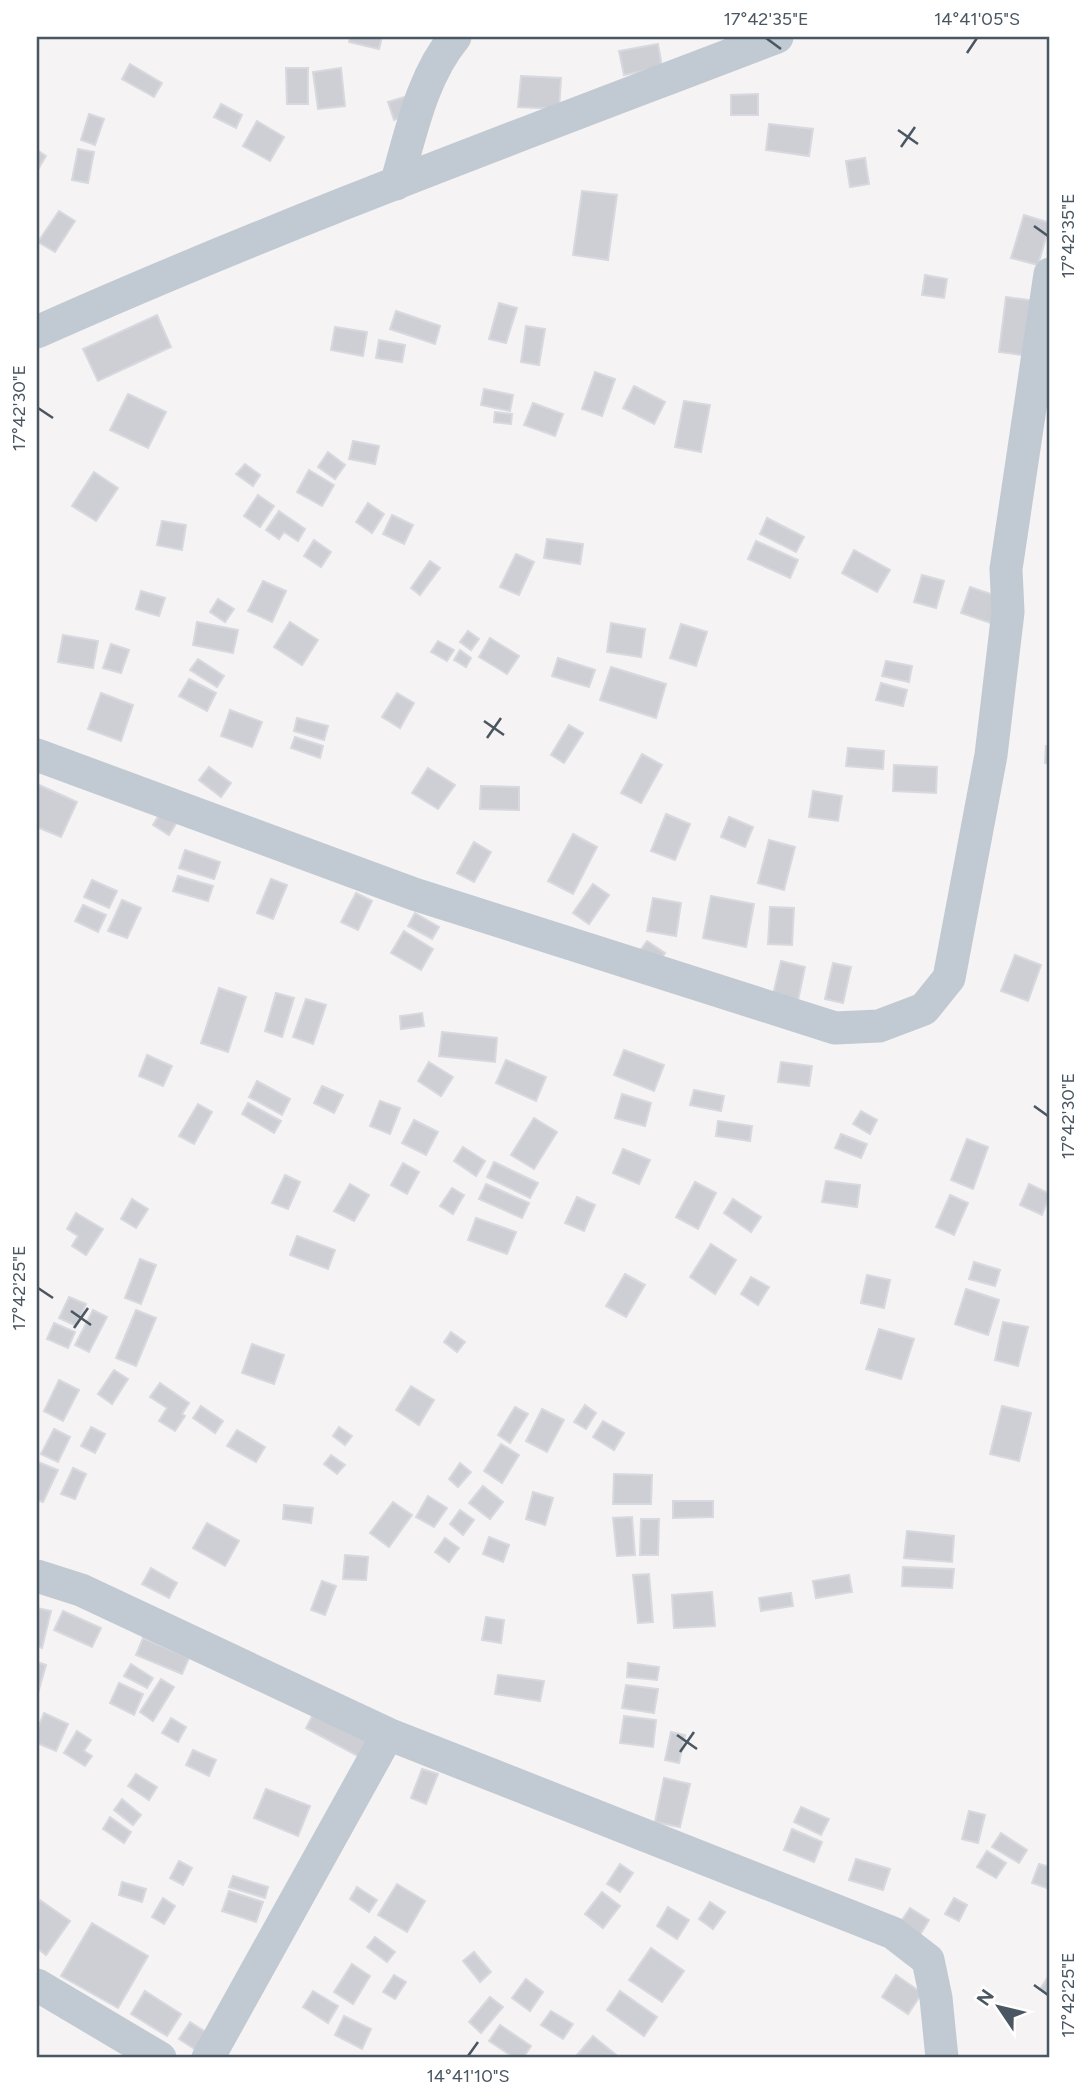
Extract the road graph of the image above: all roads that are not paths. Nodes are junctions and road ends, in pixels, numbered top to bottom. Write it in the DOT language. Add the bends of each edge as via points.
graph roads {
  1 [pos="455,37"];
  2 [pos="777,37"];
  3 [pos="396,184"];
  4 [pos="1050,274"];
  5 [pos="37,332"];
  6 [pos="37,755"];
  7 [pos="37,1576"];
  8 [pos="388,1734"];
  9 [pos="37,1985"];
  10 [pos="160,2058"];
  11 [pos="208,2058"];
  12 [pos="942,2058"];
  1 -- 3 [label="street" via="427,81"];
  2 -- 3 [label="street"];
  3 -- 5 [label="street"];
  4 -- 6 [label="street" via="1006,569 1008,611 991,755 949,978 924,1009 879,1026 835,1028 414,894"];
  7 -- 8 [label="street" via="81,1590"];
  8 -- 11 [label="street"];
  8 -- 12 [label="street" via="893,1933 928,1960"];
  9 -- 10 [label="street"];
}
